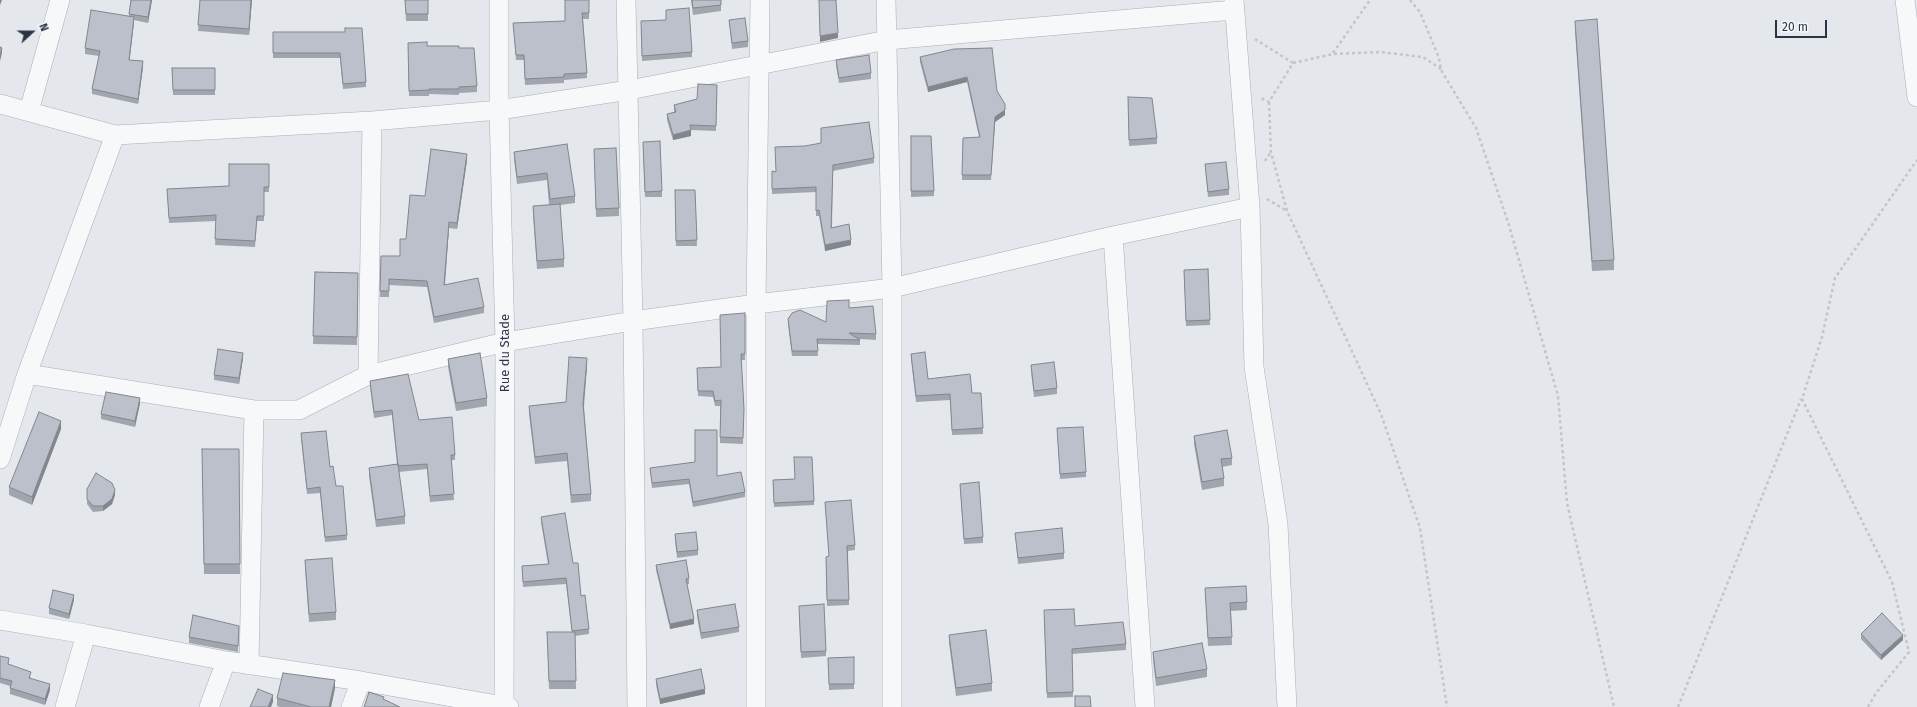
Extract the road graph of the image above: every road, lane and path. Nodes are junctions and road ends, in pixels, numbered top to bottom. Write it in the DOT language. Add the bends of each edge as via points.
graph roads {
  1 [pos="60,0"];
  2 [pos="499,0"];
  3 [pos="626,0"];
  4 [pos="760,0"];
  5 [pos="886,0"];
  6 [pos="1370,0"];
  7 [pos="1410,0"];
  8 [pos="1905,0"];
  9 [pos="1235,12"];
  10 [pos="887,40"];
  11 [pos="1332,54"];
  12 [pos="1293,63"];
  13 [pos="760,64"];
  14 [pos="1441,70"];
  15 [pos="1240,87"];
  16 [pos="629,90"];
  17 [pos="1917,97"];
  18 [pos="1269,102"];
  19 [pos="0,104"];
  20 [pos="499,110"];
  21 [pos="29,111"];
  22 [pos="372,121"];
  23 [pos="115,135"];
  24 [pos="1917,160"];
  25 [pos="1250,207"];
  26 [pos="1113,236"];
  27 [pos="892,288"];
  28 [pos="756,304"];
  29 [pos="633,321"];
  30 [pos="505,342"];
  31 [pos="27,374"];
  32 [pos="368,375"];
  33 [pos="1802,399"];
  34 [pos="254,410"];
  35 [pos="0,459"];
  36 [pos="0,620"];
  37 [pos="86,634"];
  38 [pos="226,661"];
  39 [pos="249,665"];
  40 [pos="362,681"];
  41 [pos="65,707"];
  42 [pos="209,707"];
  43 [pos="351,707"];
  44 [pos="506,707"];
  45 [pos="637,707"];
  46 [pos="756,707"];
  47 [pos="892,707"];
  48 [pos="1145,707"];
  49 [pos="1287,707"];
  50 [pos="1447,707"];
  51 [pos="1614,707"];
  52 [pos="1678,707"];
  53 [pos="1868,707"];
  1 -- 21 [label="street"];
  2 -- 20 [label="street, Rue du Stade"];
  3 -- 16 [label="street"];
  4 -- 13 [label="street"];
  5 -- 10 [label="street"];
  6 -- 11 [label="path"];
  7 -- 14 [label="path" via="1420,12 1439,58"];
  8 -- 17 [label="street"];
  9 -- 10 [label="street"];
  9 -- 12 [label="path"];
  9 -- 15 [label="street"];
  10 -- 13 [label="street"];
  10 -- 27 [label="street"];
  11 -- 12 [label="path"];
  11 -- 14 [label="path" via="1380,52 1423,57"];
  12 -- 18 [label="path"];
  13 -- 16 [label="street"];
  13 -- 28 [label="street"];
  14 -- 51 [label="path" via="1476,128 1508,222 1558,396 1567,503"];
  15 -- 18 [label="path"];
  15 -- 25 [label="street"];
  16 -- 20 [label="street"];
  16 -- 29 [label="street"];
  18 -- 50 [label="path" via="1271,152 1287,211 1381,414 1420,528"];
  19 -- 21 [label="street"];
  20 -- 22 [label="street"];
  20 -- 30 [label="street, Rue du Stade"];
  21 -- 23 [label="street"];
  22 -- 23 [label="street"];
  22 -- 32 [label="street"];
  23 -- 31 [label="street"];
  24 -- 33 [label="path" via="1835,278 1822,337"];
  25 -- 26 [label="street"];
  25 -- 49 [label="street" via="1254,368 1278,524"];
  26 -- 27 [label="street"];
  26 -- 48 [label="street"];
  27 -- 28 [label="street"];
  27 -- 47 [label="street"];
  28 -- 29 [label="street"];
  28 -- 46 [label="street"];
  29 -- 30 [label="street"];
  29 -- 45 [label="street"];
  30 -- 32 [label="street"];
  30 -- 44 [label="street, Rue du Stade"];
  31 -- 34 [label="street"];
  31 -- 35 [label="street"];
  32 -- 34 [label="street" via="299,410"];
  33 -- 52 [label="path"];
  33 -- 53 [label="path" via="1892,582 1909,652 1876,692"];
  34 -- 39 [label="street"];
  36 -- 37 [label="street"];
  37 -- 38 [label="street"];
  37 -- 41 [label="street"];
  38 -- 39 [label="street"];
  38 -- 42 [label="street"];
  39 -- 40 [label="street"];
  40 -- 43 [label="street"];
  40 -- 44 [label="street"];
}
